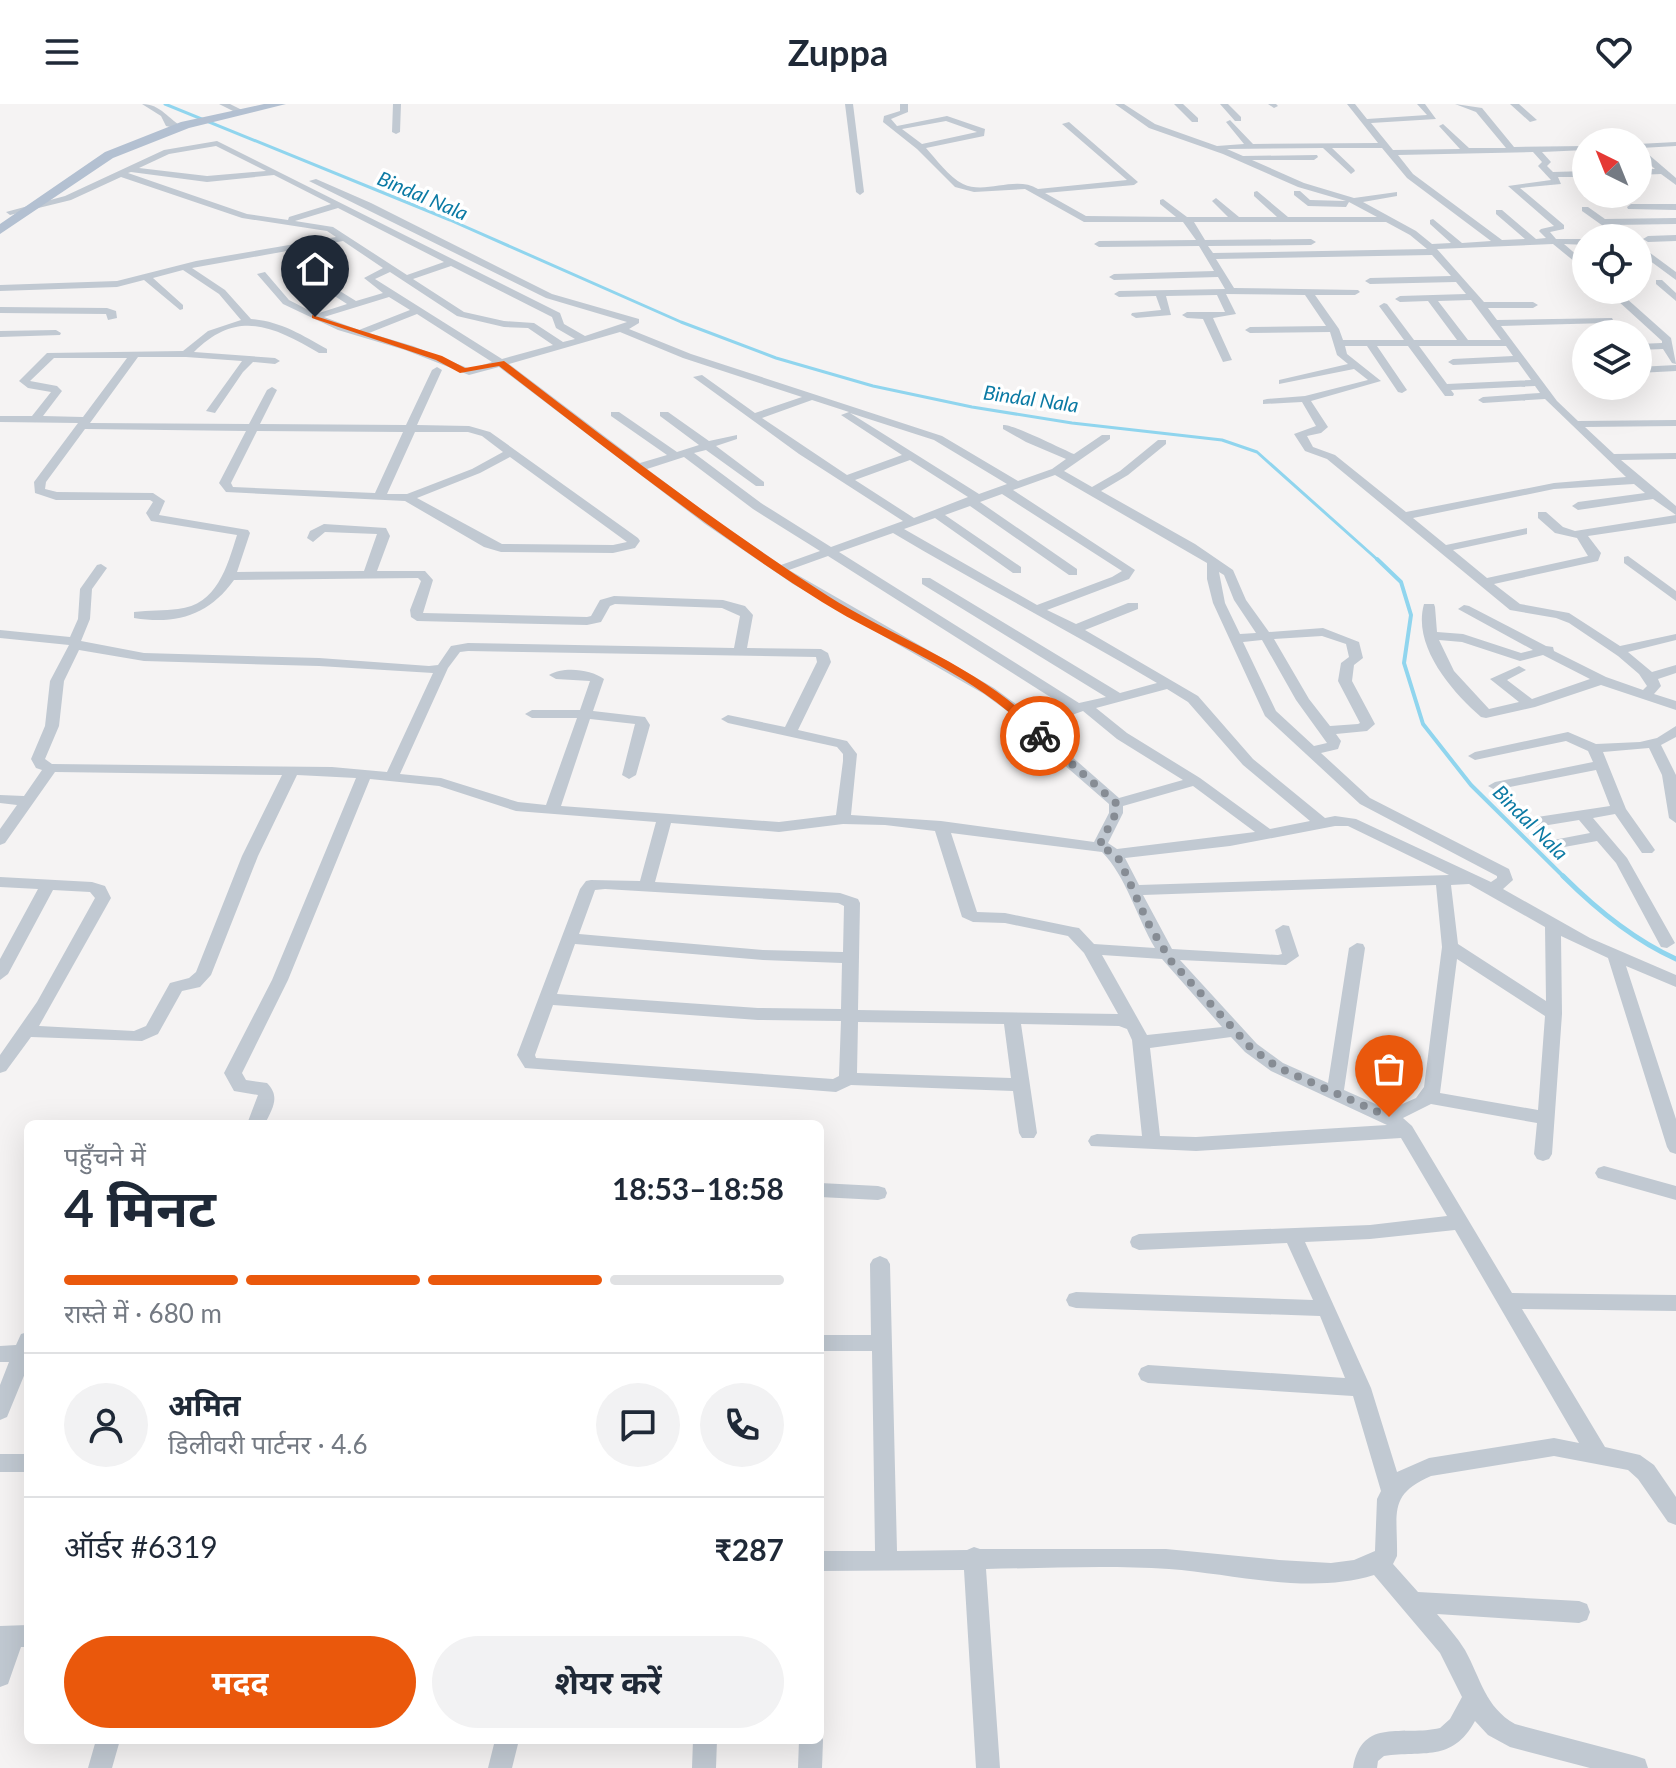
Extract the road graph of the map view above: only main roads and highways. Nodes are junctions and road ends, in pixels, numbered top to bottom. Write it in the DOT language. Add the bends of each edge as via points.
graph roads {
  1 [pos="262,104"];
  2 [pos="280,104"];
  3 [pos="241,111"];
  4 [pos="178,125"];
  5 [pos="5,216"];
  6 [pos="0,230"];
  1 -- 3 [label="main road"];
  2 -- 3 [label="main road"];
  3 -- 4 [label="main road"];
  4 -- 5 [label="main road" via="96,153"];
  4 -- 6 [label="main road" via="109,155"];
}
